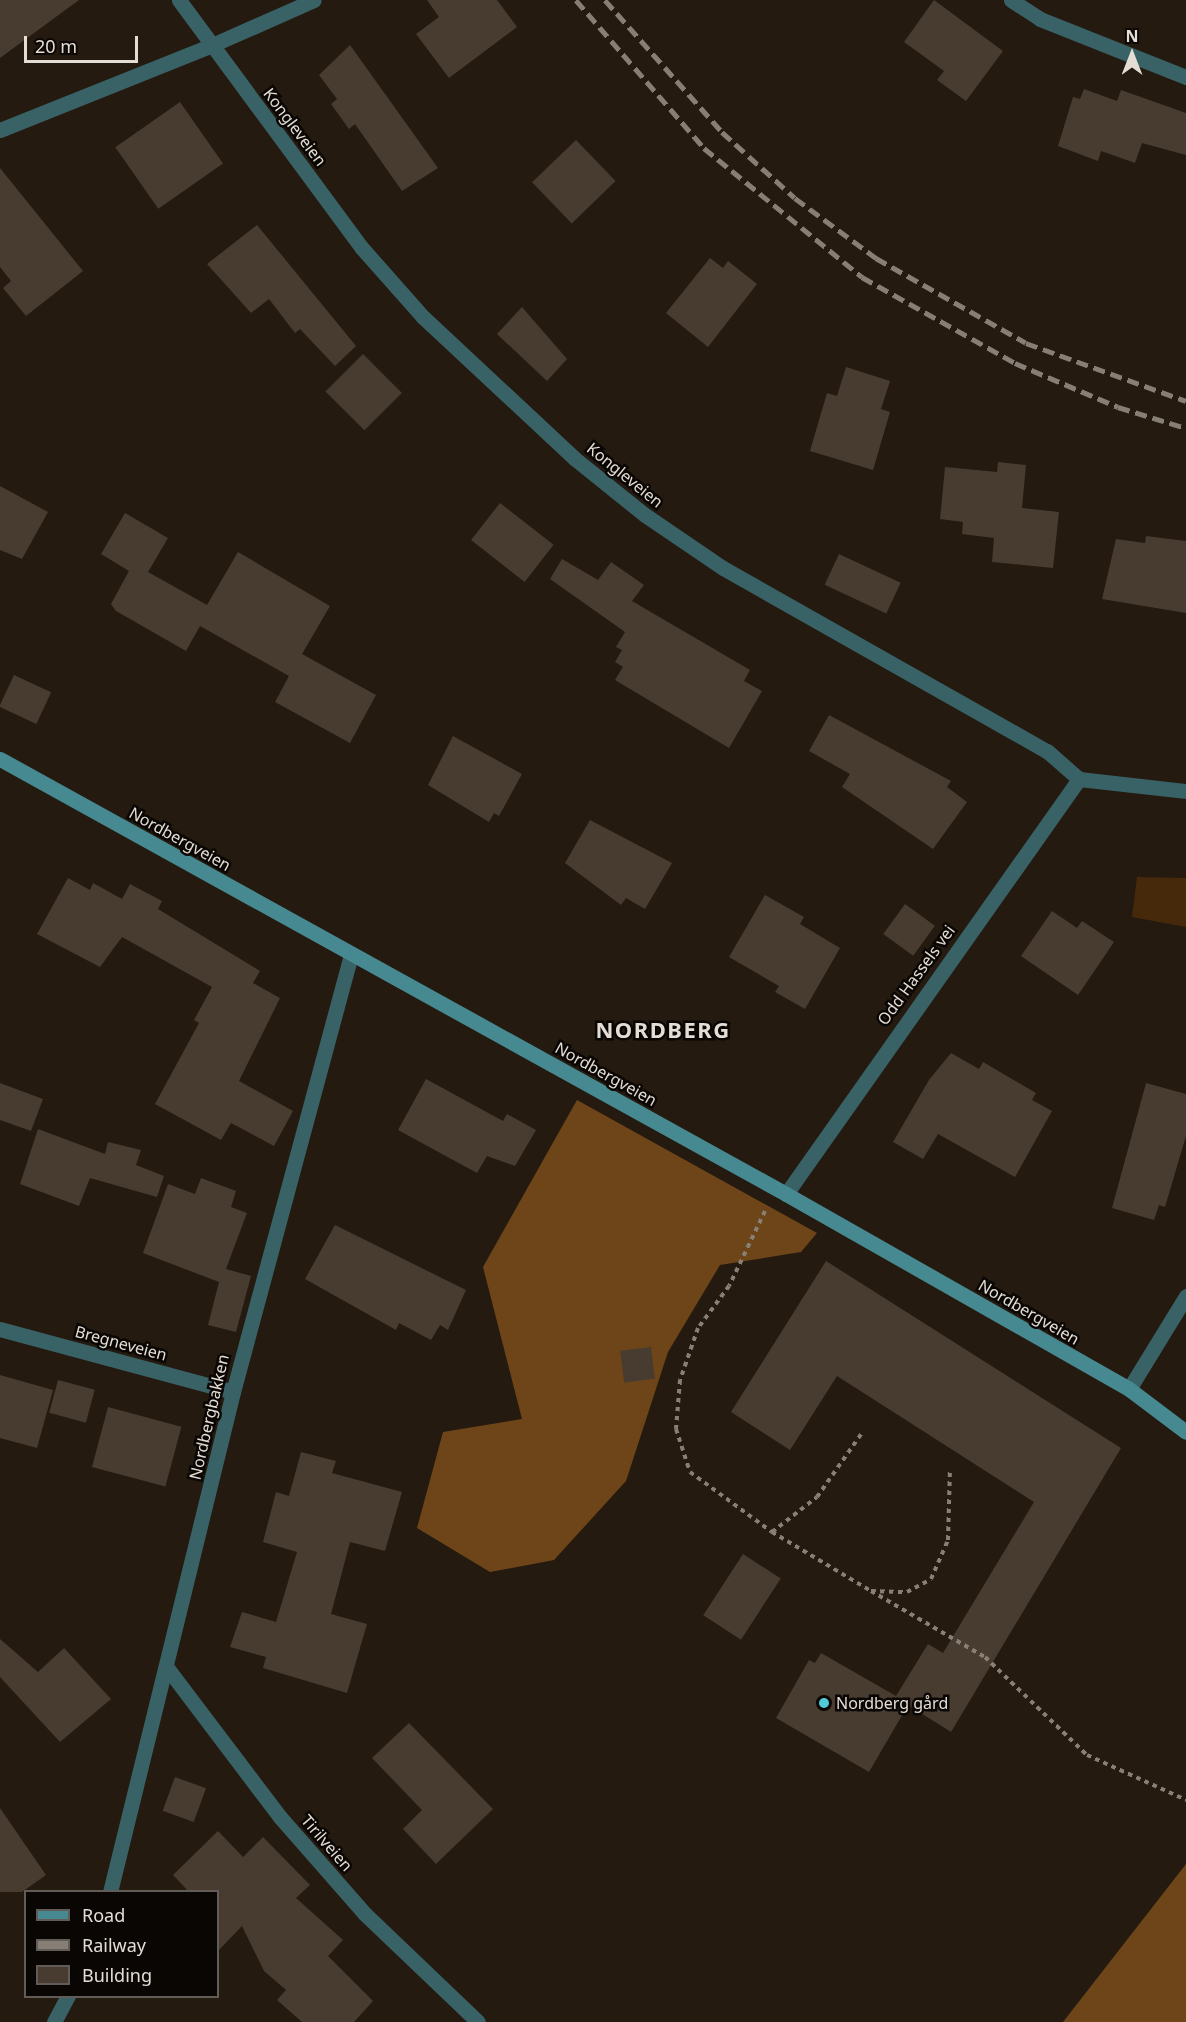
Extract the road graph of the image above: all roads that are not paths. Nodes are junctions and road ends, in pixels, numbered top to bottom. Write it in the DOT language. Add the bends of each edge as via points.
graph roads {
  1 [pos="179,0"];
  2 [pos="315,0"];
  3 [pos="1011,0"];
  4 [pos="212,45"];
  5 [pos="1186,77"];
  6 [pos="0,130"];
  7 [pos="0,759"];
  8 [pos="1079,779"];
  9 [pos="1186,791"];
  10 [pos="351,954"];
  11 [pos="786,1194"];
  12 [pos="1186,1296"];
  13 [pos="0,1329"];
  14 [pos="1129,1389"];
  15 [pos="233,1392"];
  16 [pos="1186,1432"];
  17 [pos="168,1669"];
  18 [pos="111,1890"];
  19 [pos="67,1998"];
  20 [pos="54,2022"];
  21 [pos="478,2022"];
  1 -- 4 [label="street, Kongleveien"];
  2 -- 4 [label="street"];
  3 -- 5 [label="street" via="1040,19"];
  4 -- 6 [label="street"];
  4 -- 8 [label="street, Kongleveien" via="361,247 423,317 574,458 723,568 1047,751"];
  7 -- 10 [label="street, Nordbergveien"];
  8 -- 9 [label="street"];
  8 -- 11 [label="street, Odd Hassels vei"];
  10 -- 11 [label="street, Nordbergveien"];
  10 -- 15 [label="street, Nordbergbakken"];
  11 -- 14 [label="street, Nordbergveien"];
  12 -- 14 [label="street"];
  13 -- 15 [label="street, Bregneveien"];
  14 -- 16 [label="street, Nordbergveien"];
  15 -- 17 [label="street, Nordbergbakken"];
  17 -- 18 [label="street, Nordbergbakken"];
  17 -- 21 [label="street, Tirilveien" via="327,1870"];
  19 -- 20 [label="street"];
}
